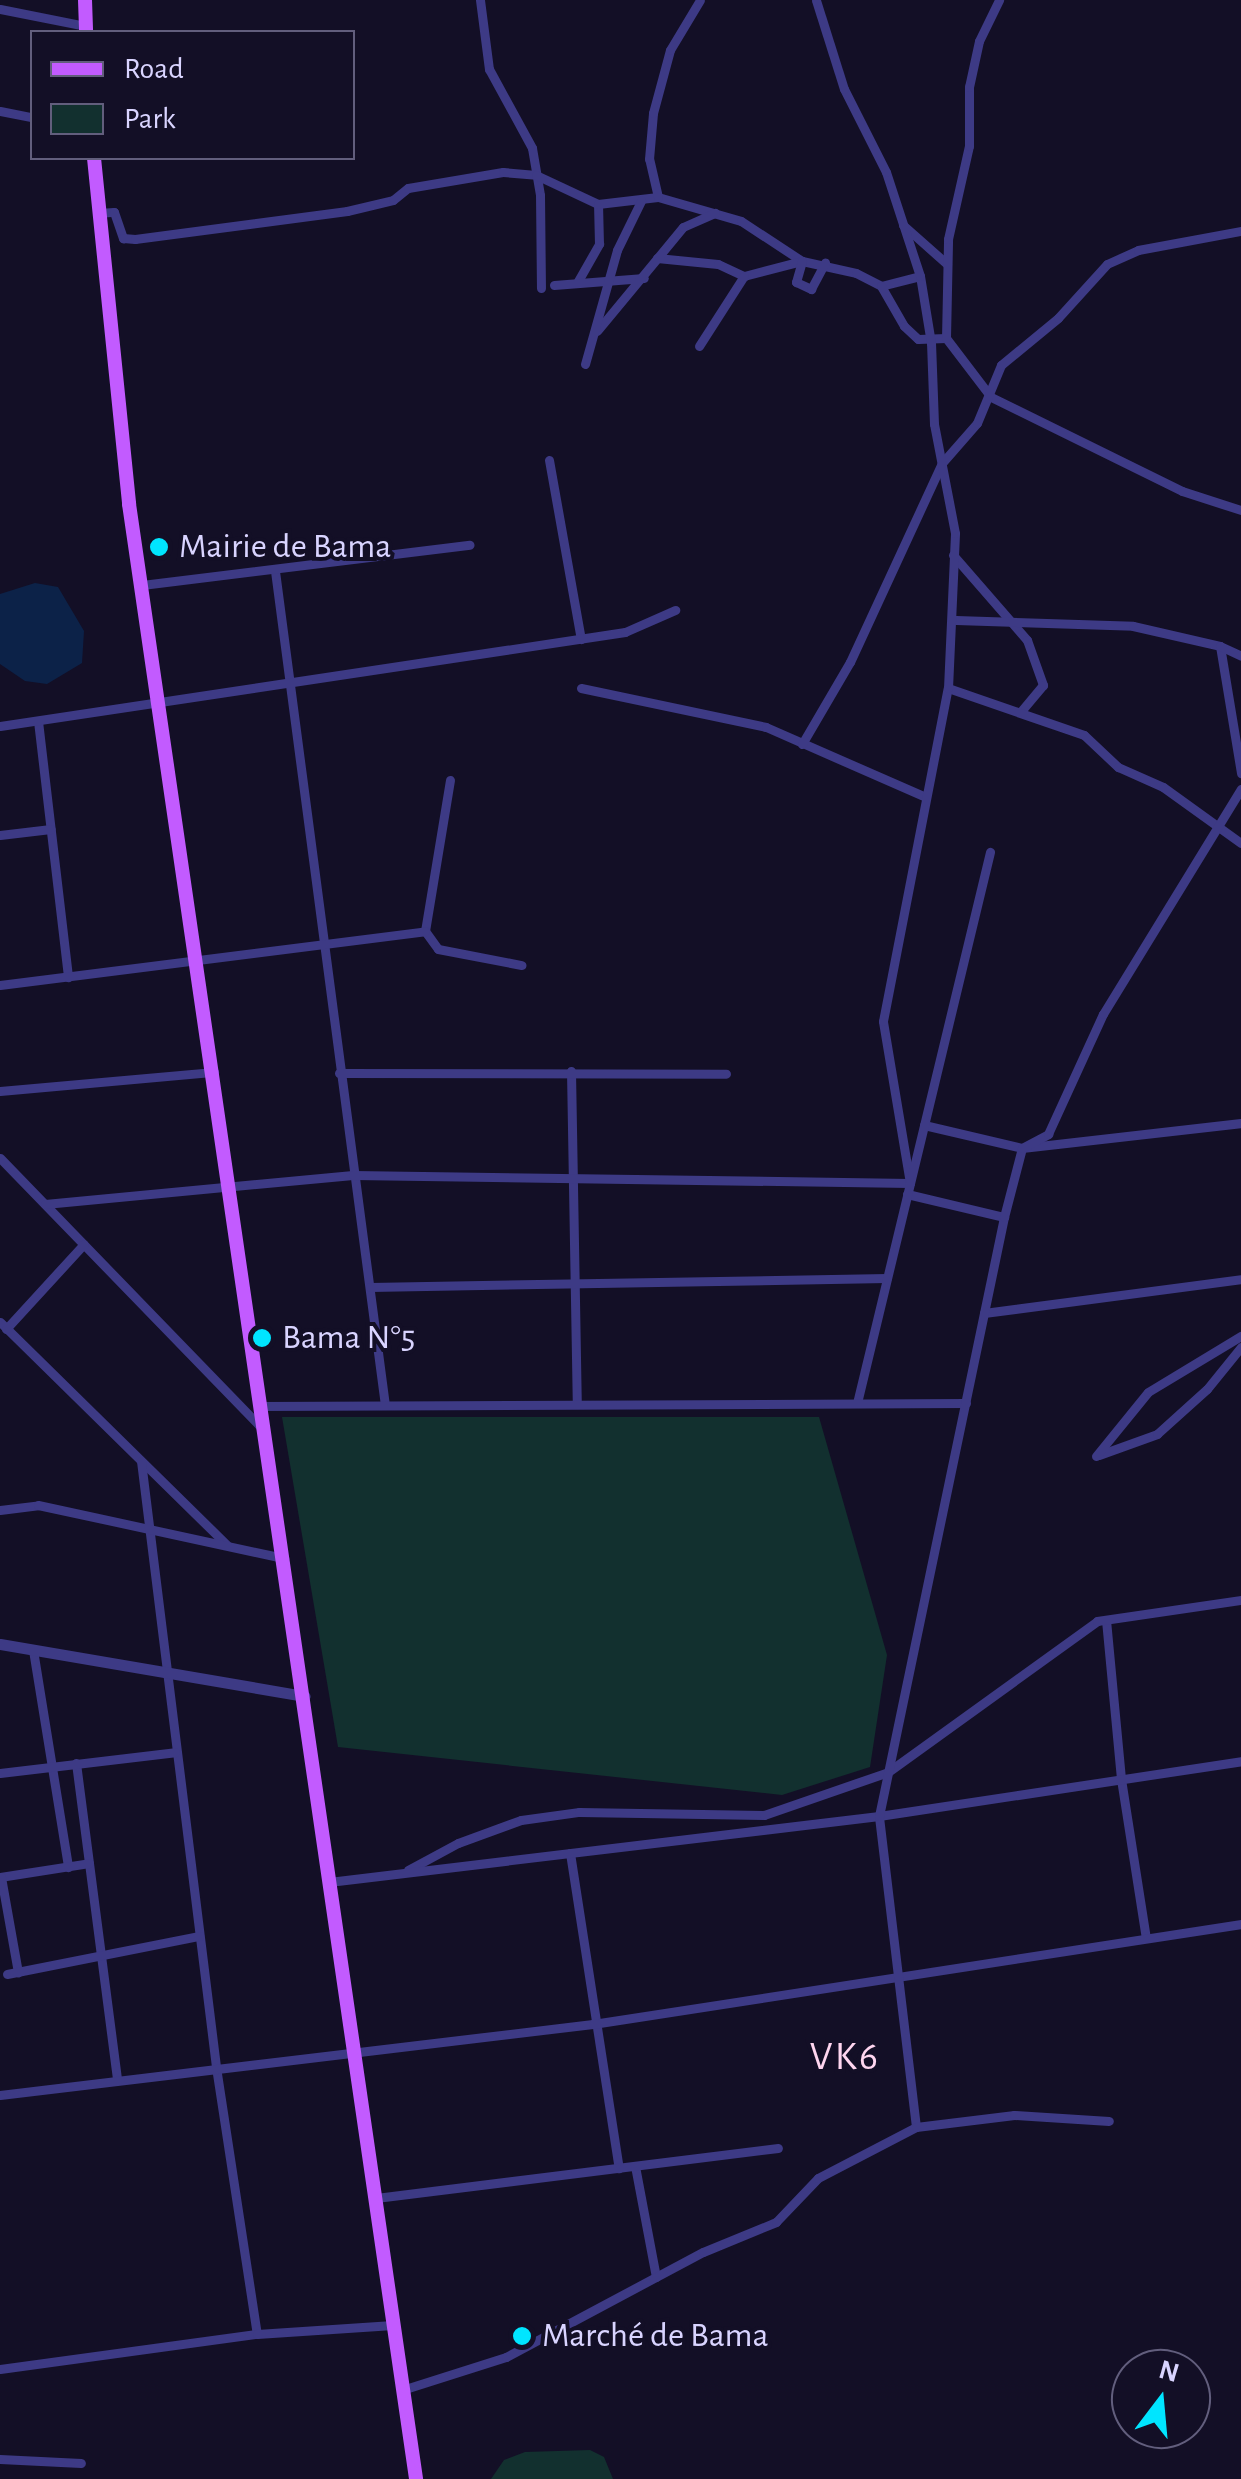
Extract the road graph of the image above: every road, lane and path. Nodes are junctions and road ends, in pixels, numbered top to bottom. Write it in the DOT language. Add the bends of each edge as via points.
graph roads {
  1 [pos="85,0"];
  2 [pos="480,0"];
  3 [pos="700,0"];
  4 [pos="816,0"];
  5 [pos="999,0"];
  6 [pos="0,8"];
  7 [pos="86,30"];
  8 [pos="0,111"];
  9 [pos="30,117"];
  10 [pos="94,160"];
  11 [pos="536,175"];
  12 [pos="658,198"];
  13 [pos="641,201"];
  14 [pos="598,204"];
  15 [pos="98,213"];
  16 [pos="715,213"];
  17 [pos="903,226"];
  18 [pos="1241,231"];
  19 [pos="658,258"];
  20 [pos="802,261"];
  21 [pos="825,263"];
  22 [pos="947,264"];
  23 [pos="744,276"];
  24 [pos="920,276"];
  25 [pos="644,278"];
  26 [pos="610,280"];
  27 [pos="578,281"];
  28 [pos="554,284"];
  29 [pos="881,286"];
  30 [pos="541,288"];
  31 [pos="596,333"];
  32 [pos="946,338"];
  33 [pos="931,343"];
  34 [pos="699,346"];
  35 [pos="585,364"];
  36 [pos="991,397"];
  37 [pos="549,460"];
  38 [pos="942,463"];
  39 [pos="1241,510"];
  40 [pos="470,544"];
  41 [pos="953,554"];
  42 [pos="274,571"];
  43 [pos="142,585"];
  44 [pos="675,610"];
  45 [pos="956,620"];
  46 [pos="1012,624"];
  47 [pos="582,639"];
  48 [pos="1220,646"];
  49 [pos="1241,656"];
  50 [pos="289,684"];
  51 [pos="581,688"];
  52 [pos="948,688"];
  53 [pos="162,704"];
  54 [pos="1020,712"];
  55 [pos="38,721"];
  56 [pos="0,726"];
  57 [pos="802,744"];
  58 [pos="1241,773"];
  59 [pos="450,780"];
  60 [pos="1241,789"];
  61 [pos="923,796"];
  62 [pos="1228,816"];
  63 [pos="1241,824"];
  64 [pos="50,828"];
  65 [pos="1222,828"];
  66 [pos="0,835"];
  67 [pos="1241,843"];
  68 [pos="990,852"];
  69 [pos="425,931"];
  70 [pos="323,946"];
  71 [pos="198,963"];
  72 [pos="521,964"];
  73 [pos="68,978"];
  74 [pos="0,985"];
  75 [pos="571,1071"];
  76 [pos="214,1072"];
  77 [pos="340,1073"];
  78 [pos="726,1074"];
  79 [pos="0,1091"];
  80 [pos="1241,1123"];
  81 [pos="924,1125"];
  82 [pos="1022,1148"];
  83 [pos="0,1158"];
  84 [pos="353,1175"];
  85 [pos="574,1179"];
  86 [pos="231,1186"];
  87 [pos="908,1189"];
  88 [pos="44,1204"];
  89 [pos="1004,1217"];
  90 [pos="84,1244"];
  91 [pos="887,1278"];
  92 [pos="1241,1278"];
  93 [pos="575,1280"];
  94 [pos="370,1287"];
  95 [pos="984,1314"];
  96 [pos="3,1326"];
  97 [pos="1241,1336"];
  98 [pos="1241,1346"];
  99 [pos="856,1403"];
  100 [pos="966,1403"];
  101 [pos="576,1404"];
  102 [pos="385,1405"];
  103 [pos="259,1406"];
  104 [pos="264,1430"];
  105 [pos="141,1461"];
  106 [pos="0,1510"];
  107 [pos="150,1529"];
  108 [pos="226,1545"];
  109 [pos="284,1558"];
  110 [pos="1241,1600"];
  111 [pos="1106,1620"];
  112 [pos="0,1644"];
  113 [pos="33,1650"];
  114 [pos="164,1673"];
  115 [pos="306,1696"];
  116 [pos="174,1752"];
  117 [pos="1241,1760"];
  118 [pos="76,1763"];
  119 [pos="52,1766"];
  120 [pos="888,1772"];
  121 [pos="0,1773"];
  122 [pos="1120,1779"];
  123 [pos="879,1816"];
  124 [pos="570,1853"];
  125 [pos="89,1863"];
  126 [pos="68,1866"];
  127 [pos="404,1873"];
  128 [pos="1,1877"];
  129 [pos="329,1882"];
  130 [pos="1241,1924"];
  131 [pos="199,1936"];
  132 [pos="1146,1938"];
  133 [pos="100,1956"];
  134 [pos="900,1973"];
  135 [pos="593,2024"];
  136 [pos="353,2050"];
  137 [pos="216,2067"];
  138 [pos="117,2080"];
  139 [pos="0,2095"];
  140 [pos="1109,2121"];
  141 [pos="916,2127"];
  142 [pos="778,2148"];
  143 [pos="635,2166"];
  144 [pos="618,2168"];
  145 [pos="376,2198"];
  146 [pos="656,2277"];
  147 [pos="394,2325"];
  148 [pos="257,2334"];
  149 [pos="0,2368"];
  150 [pos="402,2390"];
  151 [pos="0,2460"];
  152 [pos="81,2463"];
  153 [pos="416,2479"];
  1 -- 7 [label="main road"];
  2 -- 11 [label="street" via="489,69 526,136"];
  3 -- 12 [label="street" via="670,50 653,113 648,159"];
  4 -- 17 [label="street" via="844,89 886,172"];
  5 -- 22 [label="street" via="979,40 969,87 969,146"];
  6 -- 7 [label="street"];
  8 -- 9 [label="street"];
  10 -- 15 [label="main road"];
  11 -- 14 [label="street"];
  11 -- 15 [label="street" via="478,174 408,188 392,200 347,211 135,239 124,238 114,212"];
  11 -- 30 [label="street"];
  12 -- 13 [label="street"];
  12 -- 16 [label="street"];
  13 -- 14 [label="street"];
  13 -- 26 [label="street"];
  14 -- 27 [label="street" via="599,244"];
  15 -- 43 [label="main road"];
  16 -- 19 [label="street" via="682,227"];
  16 -- 20 [label="street" via="756,228"];
  17 -- 22 [label="street"];
  17 -- 24 [label="street"];
  18 -- 36 [label="street" via="1138,250 1106,264 1058,318 1002,365"];
  19 -- 23 [label="street" via="718,264"];
  19 -- 25 [label="street"];
  20 -- 21 [label="street"];
  20 -- 21 [label="street" via="796,282 811,289"];
  20 -- 23 [label="street"];
  21 -- 29 [label="street"];
  22 -- 32 [label="street"];
  23 -- 34 [label="street"];
  24 -- 29 [label="street"];
  24 -- 33 [label="street"];
  25 -- 26 [label="street"];
  25 -- 31 [label="street"];
  26 -- 27 [label="street"];
  26 -- 31 [label="street"];
  27 -- 28 [label="street"];
  29 -- 33 [label="street" via="904,326"];
  31 -- 35 [label="street"];
  32 -- 33 [label="street"];
  32 -- 36 [label="street"];
  33 -- 38 [label="street"];
  36 -- 38 [label="street"];
  36 -- 39 [label="street" via="1182,491"];
  37 -- 47 [label="street"];
  38 -- 41 [label="street"];
  38 -- 57 [label="street" via="850,662"];
  40 -- 42 [label="street"];
  41 -- 45 [label="street"];
  41 -- 46 [label="street"];
  42 -- 43 [label="street"];
  42 -- 50 [label="street"];
  43 -- 53 [label="main road"];
  44 -- 47 [label="street" via="625,632"];
  45 -- 46 [label="street"];
  45 -- 52 [label="street"];
  46 -- 48 [label="street" via="1133,626"];
  46 -- 54 [label="street" via="1027,640 1043,685"];
  47 -- 50 [label="street"];
  48 -- 49 [label="street"];
  48 -- 58 [label="street"];
  50 -- 53 [label="street"];
  50 -- 70 [label="street"];
  51 -- 57 [label="street" via="708,712"];
  52 -- 54 [label="street"];
  52 -- 61 [label="street"];
  53 -- 55 [label="street"];
  53 -- 71 [label="main road"];
  54 -- 65 [label="street" via="1084,735 1118,767"];
  55 -- 56 [label="street"];
  55 -- 64 [label="street"];
  57 -- 61 [label="street"];
  59 -- 69 [label="street"];
  60 -- 62 [label="street"];
  61 -- 87 [label="street" via="883,1021"];
  62 -- 63 [label="street"];
  62 -- 65 [label="street"];
  64 -- 66 [label="street"];
  64 -- 73 [label="street"];
  65 -- 67 [label="street"];
  65 -- 82 [label="street" via="1103,1014 1048,1134"];
  68 -- 81 [label="street"];
  69 -- 70 [label="street"];
  69 -- 72 [label="street" via="438,949"];
  70 -- 71 [label="street"];
  70 -- 77 [label="street"];
  71 -- 73 [label="street"];
  71 -- 76 [label="main road"];
  73 -- 74 [label="street"];
  75 -- 77 [label="street"];
  75 -- 78 [label="street"];
  75 -- 85 [label="street"];
  76 -- 79 [label="street"];
  76 -- 86 [label="main road"];
  77 -- 84 [label="street"];
  80 -- 82 [label="street"];
  81 -- 82 [label="street"];
  81 -- 87 [label="street"];
  82 -- 89 [label="street"];
  83 -- 88 [label="street"];
  84 -- 85 [label="street"];
  84 -- 86 [label="street"];
  84 -- 94 [label="street"];
  85 -- 87 [label="street"];
  85 -- 93 [label="street"];
  86 -- 88 [label="street"];
  86 -- 103 [label="main road"];
  87 -- 89 [label="street"];
  87 -- 91 [label="street"];
  88 -- 90 [label="street"];
  89 -- 95 [label="street"];
  90 -- 96 [label="street"];
  90 -- 104 [label="street"];
  91 -- 93 [label="street"];
  91 -- 99 [label="street"];
  92 -- 95 [label="street"];
  93 -- 94 [label="street"];
  93 -- 101 [label="street"];
  94 -- 102 [label="street"];
  95 -- 100 [label="street"];
  96 -- 105 [label="street"];
  97 -- 98 [label="street" via="1148,1392 1096,1456 1157,1434 1207,1389"];
  99 -- 100 [label="street"];
  99 -- 101 [label="street"];
  100 -- 120 [label="street"];
  101 -- 102 [label="street"];
  102 -- 103 [label="street"];
  103 -- 104 [label="main road"];
  104 -- 109 [label="main road"];
  105 -- 107 [label="street"];
  105 -- 108 [label="street"];
  106 -- 107 [label="street" via="38,1505"];
  107 -- 108 [label="street"];
  107 -- 114 [label="street"];
  108 -- 109 [label="street"];
  109 -- 115 [label="main road"];
  110 -- 111 [label="street"];
  111 -- 120 [label="street"];
  111 -- 122 [label="street"];
  112 -- 113 [label="street"];
  113 -- 114 [label="street"];
  113 -- 119 [label="street"];
  114 -- 115 [label="street"];
  114 -- 116 [label="street"];
  115 -- 129 [label="main road"];
  116 -- 118 [label="street"];
  116 -- 131 [label="street"];
  117 -- 122 [label="street"];
  118 -- 119 [label="street"];
  118 -- 125 [label="street"];
  119 -- 121 [label="street"];
  119 -- 126 [label="street"];
  120 -- 123 [label="street"];
  120 -- 127 [label="street" via="764,1815 579,1812 521,1820 458,1843"];
  122 -- 123 [label="street"];
  122 -- 132 [label="street"];
  123 -- 124 [label="street"];
  123 -- 134 [label="street"];
  124 -- 127 [label="street"];
  124 -- 135 [label="street"];
  125 -- 126 [label="street"];
  125 -- 133 [label="street"];
  126 -- 128 [label="street"];
  127 -- 129 [label="street"];
  128 -- 133 [label="street" via="12,1973"];
  129 -- 136 [label="main road"];
  130 -- 132 [label="street"];
  131 -- 133 [label="street"];
  131 -- 137 [label="street"];
  132 -- 134 [label="street"];
  133 -- 138 [label="street"];
  134 -- 135 [label="street"];
  134 -- 141 [label="street"];
  135 -- 136 [label="street"];
  135 -- 144 [label="street"];
  136 -- 137 [label="street"];
  136 -- 145 [label="main road"];
  137 -- 138 [label="street"];
  137 -- 148 [label="street"];
  138 -- 139 [label="street"];
  140 -- 141 [label="street" via="1014,2115"];
  141 -- 146 [label="street" via="818,2178 776,2222"];
  142 -- 143 [label="street"];
  143 -- 144 [label="street"];
  143 -- 146 [label="street"];
  144 -- 145 [label="street"];
  145 -- 147 [label="main road"];
  146 -- 150 [label="street" via="506,2356"];
  147 -- 148 [label="street"];
  147 -- 150 [label="main road"];
  148 -- 149 [label="street"];
  150 -- 153 [label="main road"];
  151 -- 152 [label="street"];
}
